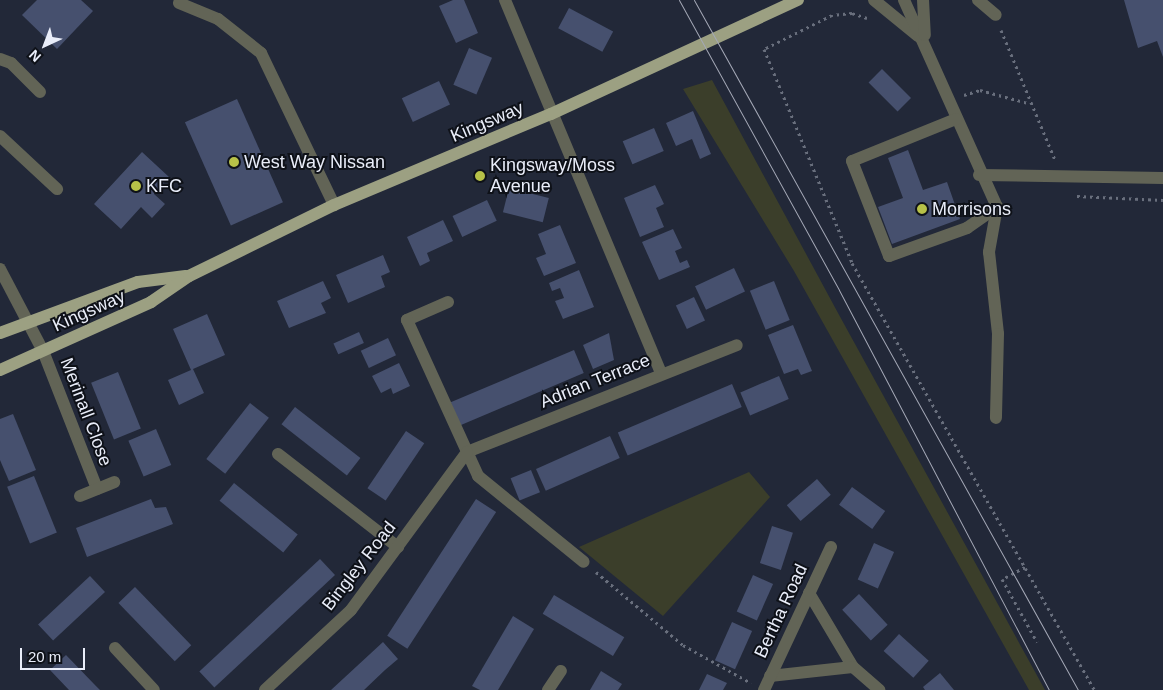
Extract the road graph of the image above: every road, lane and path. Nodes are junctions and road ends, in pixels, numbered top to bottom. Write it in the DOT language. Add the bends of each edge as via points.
graph roads {
  1 [pos="505,0"];
  2 [pos="798,0"];
  3 [pos="874,0"];
  4 [pos="904,0"];
  5 [pos="923,0"];
  6 [pos="978,0"];
  7 [pos="179,3"];
  8 [pos="996,15"];
  9 [pos="871,20"];
  10 [pos="926,42"];
  11 [pos="0,59"];
  12 [pos="40,92"];
  13 [pos="948,100"];
  14 [pos="1028,103"];
  15 [pos="551,114"];
  16 [pos="956,120"];
  17 [pos="0,136"];
  18 [pos="1057,164"];
  19 [pos="979,175"];
  20 [pos="1163,178"];
  21 [pos="57,189"];
  22 [pos="1066,195"];
  23 [pos="1163,200"];
  24 [pos="334,205"];
  25 [pos="997,207"];
  26 [pos="0,269"];
  27 [pos="189,276"];
  28 [pos="448,302"];
  29 [pos="30,321"];
  30 [pos="0,333"];
  31 [pos="737,345"];
  32 [pos="43,351"];
  33 [pos="0,370"];
  34 [pos="661,372"];
  35 [pos="996,418"];
  36 [pos="467,452"];
  37 [pos="278,454"];
  38 [pos="114,482"];
  39 [pos="96,489"];
  40 [pos="80,496"];
  41 [pos="398,547"];
  42 [pos="831,547"];
  43 [pos="584,562"];
  44 [pos="1025,567"];
  45 [pos="809,593"];
  46 [pos="1037,642"];
  47 [pos="115,648"];
  48 [pos="853,666"];
  49 [pos="561,671"];
  50 [pos="770,676"];
  51 [pos="154,690"];
  52 [pos="265,690"];
  53 [pos="548,690"];
  54 [pos="764,690"];
  55 [pos="880,690"];
  56 [pos="1094,690"];
  1 -- 15 [label="street"];
  2 -- 15 [label="main road, Kingsway"];
  3 -- 10 [label="street"];
  4 -- 10 [label="street"];
  5 -- 10 [label="street"];
  6 -- 8 [label="street"];
  7 -- 24 [label="street" via="218,19 261,53"];
  8 -- 14 [label="path"];
  9 -- 44 [label="path" via="852,13 832,15 764,49 852,263"];
  10 -- 13 [label="street"];
  11 -- 12 [label="street" via="11,63"];
  13 -- 14 [label="path" via="980,90"];
  13 -- 16 [label="street"];
  14 -- 18 [label="path"];
  15 -- 24 [label="main road, Kingsway"];
  15 -- 34 [label="street"];
  16 -- 19 [label="street"];
  16 -- 25 [label="street" via="852,161 889,256 967,228"];
  17 -- 21 [label="street"];
  19 -- 20 [label="street"];
  19 -- 25 [label="street"];
  22 -- 23 [label="path"];
  24 -- 27 [label="main road, Kingsway"];
  25 -- 35 [label="street" via="989,252 998,334"];
  26 -- 29 [label="street, Merinall Close"];
  27 -- 29 [label="main road, Kingsway" via="138,282"];
  27 -- 32 [label="main road, Kingsway" via="151,302"];
  28 -- 36 [label="street" via="407,320"];
  29 -- 30 [label="main road, Kingsway"];
  29 -- 32 [label="street, Merinall Close"];
  31 -- 34 [label="street, Adrian Terrace"];
  32 -- 33 [label="main road, Kingsway"];
  32 -- 39 [label="street, Merinall Close"];
  34 -- 36 [label="street, Adrian Terrace"];
  36 -- 41 [label="street, Bingley Road"];
  36 -- 43 [label="street" via="478,476"];
  37 -- 41 [label="street"];
  38 -- 39 [label="street, Merinall Close"];
  39 -- 40 [label="street, Merinall Close"];
  41 -- 52 [label="street, Bingley Road" via="351,610"];
  42 -- 45 [label="street, Bertha Road"];
  43 -- 54 [label="path" via="684,645"];
  44 -- 46 [label="path" via="1002,579"];
  44 -- 56 [label="path"];
  45 -- 48 [label="street"];
  45 -- 50 [label="street, Bertha Road"];
  47 -- 51 [label="street"];
  48 -- 50 [label="street"];
  48 -- 55 [label="street"];
  49 -- 53 [label="street"];
  50 -- 54 [label="street, Bertha Road"];
}
